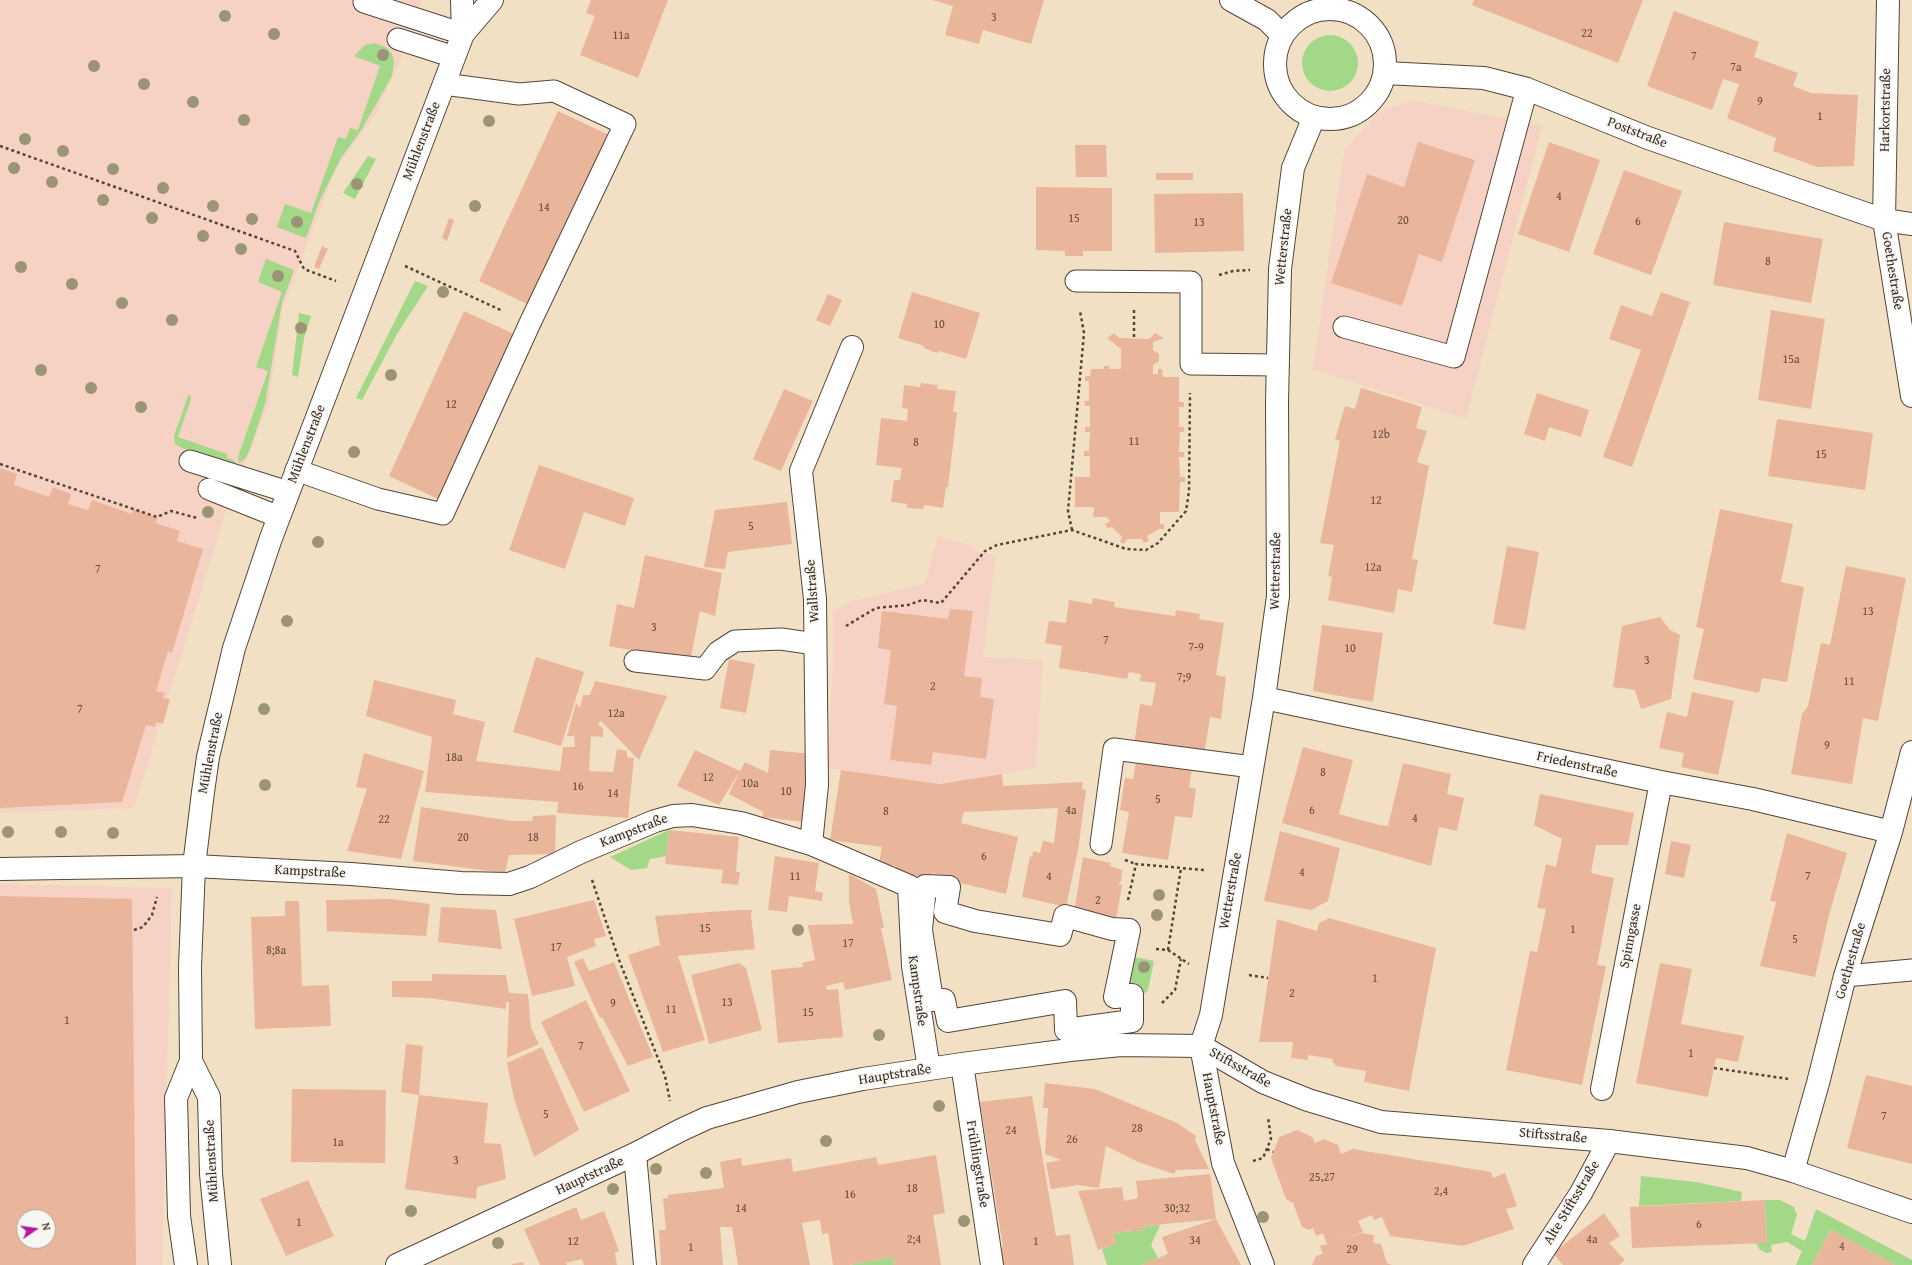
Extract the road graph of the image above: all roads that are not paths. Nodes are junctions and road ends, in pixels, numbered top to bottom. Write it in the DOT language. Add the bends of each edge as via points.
graph roads {
  1 [pos="462,0"];
  2 [pos="492,0"];
  3 [pos="1231,0"];
  4 [pos="1888,0"];
  5 [pos="364,2"];
  6 [pos="1342,4"];
  7 [pos="463,34"];
  8 [pos="1281,34"];
  9 [pos="398,39"];
  10 [pos="454,57"];
  11 [pos="1386,73"];
  12 [pos="444,84"];
  13 [pos="1527,89"];
  14 [pos="1314,118"];
  15 [pos="1884,220"];
  16 [pos="1912,224"];
  17 [pos="1076,280"];
  18 [pos="1344,328"];
  19 [pos="852,347"];
  20 [pos="1278,365"];
  21 [pos="1912,396"];
  22 [pos="190,461"];
  23 [pos="296,470"];
  24 [pos="209,489"];
  25 [pos="288,492"];
  26 [pos="279,517"];
  27 [pos="815,644"];
  28 [pos="635,661"];
  29 [pos="1264,698"];
  30 [pos="1912,752"];
  31 [pos="1252,767"];
  32 [pos="1661,782"];
  33 [pos="1891,832"];
  34 [pos="811,844"];
  35 [pos="1101,844"];
  36 [pos="194,866"];
  37 [pos="0,869"];
  38 [pos="1912,970"];
  39 [pos="1845,976"];
  40 [pos="1132,1008"];
  41 [pos="1201,1046"];
  42 [pos="191,1061"];
  43 [pos="962,1064"];
  44 [pos="929,1069"];
  45 [pos="1602,1089"];
  46 [pos="1609,1141"];
  47 [pos="635,1154"];
  48 [pos="1793,1171"];
  49 [pos="1912,1212"];
  50 [pos="186,1265"];
  51 [pos="220,1265"];
  52 [pos="397,1265"];
  53 [pos="644,1265"];
  54 [pos="992,1265"];
  55 [pos="1263,1265"];
  56 [pos="1534,1265"];
  1 -- 7 [label="street, Mühlenstraße"];
  2 -- 7 [label="street, Mühlenstraße"];
  3 -- 8 [label="street" via="1267,20"];
  4 -- 15 [label="street, Harkortstraße"];
  5 -- 7 [label="lane"];
  6 -- 8 [label="street" via="1313,10 1295,20"];
  6 -- 11 [label="street" via="1373,28 1383,48"];
  7 -- 10 [label="street, Mühlenstraße"];
  8 -- 14 [label="street" via="1274,58 1275,76 1283,94 1301,112"];
  9 -- 10 [label="lane"];
  10 -- 12 [label="street, Mühlenstraße"];
  11 -- 13 [label="street, Poststraße" via="1484,78"];
  11 -- 14 [label="street" via="1377,93 1364,108 1334,120"];
  12 -- 23 [label="street, Mühlenstraße"];
  12 -- 23 [label="lane" via="519,94 554,91 625,124 443,514 378,499"];
  13 -- 15 [label="street, Poststraße" via="1648,138"];
  13 -- 18 [label="lane" via="1454,357"];
  14 -- 20 [label="street, Wetterstraße" via="1293,168 1280,269"];
  15 -- 16 [label="street, Goethestraße"];
  15 -- 21 [label="street, Goethestraße"];
  17 -- 20 [label="lane" via="1191,282 1191,364"];
  19 -- 27 [label="street, Wallstraße" via="801,471 815,599"];
  20 -- 29 [label="street, Wetterstraße" via="1278,596"];
  22 -- 25 [label="lane"];
  23 -- 25 [label="street, Mühlenstraße"];
  24 -- 26 [label="lane"];
  25 -- 26 [label="street, Mühlenstraße"];
  26 -- 36 [label="street, Mühlenstraße" via="234,648 208,757"];
  27 -- 28 [label="lane" via="781,639 735,641 718,652 705,669"];
  27 -- 34 [label="street, Wallstraße" via="817,785"];
  29 -- 31 [label="street, Wetterstraße"];
  29 -- 32 [label="street, Friedenstraße"];
  30 -- 33 [label="street, Goethestraße"];
  31 -- 35 [label="lane" via="1114,749"];
  31 -- 41 [label="street, Wetterstraße" via="1211,1014"];
  32 -- 33 [label="street, Friedenstraße"];
  32 -- 45 [label="street, Spinngasse"];
  33 -- 39 [label="street, Goethestraße"];
  34 -- 36 [label="street, Kampstraße" via="741,823 692,815 673,816 655,821 530,877 502,884"];
  34 -- 44 [label="street, Kampstraße" via="909,886 913,966"];
  36 -- 37 [label="street"];
  36 -- 42 [label="street, Mühlenstraße" via="190,967"];
  38 -- 39 [label="lane"];
  39 -- 48 [label="street, Goethestraße"];
  40 -- 40 [label="street" via="1132,1021 1066,1030 1064,1001 948,1021 944,1000 932,1000 921,930 925,886 949,888 945,912 975,921 1060,935 1065,916 1112,929 1129,930 1115,997 1132,995"];
  41 -- 43 [label="street, Hauptstraße" via="1122,1045"];
  41 -- 46 [label="street, Stiftsstraße" via="1263,1082 1308,1100 1381,1122"];
  41 -- 55 [label="street, Hauptstraße" via="1223,1163"];
  42 -- 50 [label="street, Mühlenstraße" via="176,1098 179,1216"];
  42 -- 51 [label="street, Mühlenstraße" via="209,1097 211,1174"];
  43 -- 44 [label="street, Hauptstraße"];
  43 -- 54 [label="street, Frühlingstraße"];
  44 -- 47 [label="street, Hauptstraße" via="798,1092 707,1118"];
  46 -- 48 [label="street, Stiftsstraße" via="1747,1158"];
  46 -- 56 [label="street, Alte Stiftsstraße" via="1581,1193"];
  47 -- 52 [label="street, Hauptstraße"];
  47 -- 53 [label="street"];
  48 -- 49 [label="street, Stiftsstraße"];
}
